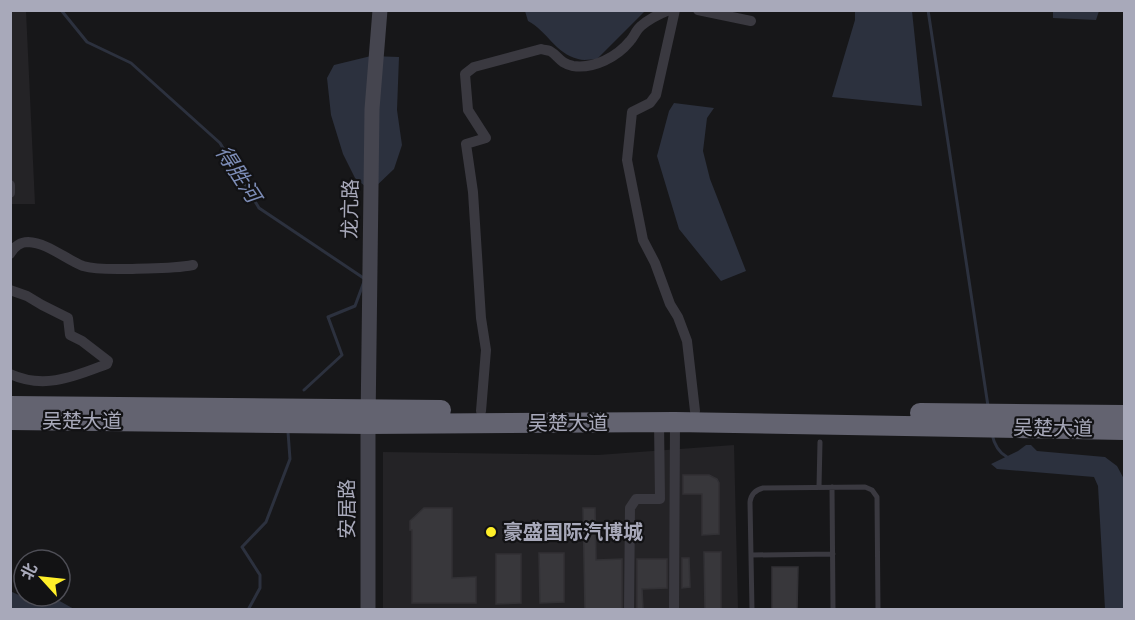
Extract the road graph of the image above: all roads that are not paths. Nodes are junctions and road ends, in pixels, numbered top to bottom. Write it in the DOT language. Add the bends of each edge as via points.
graph roads {
  1 [pos="380,10"];
  2 [pos="669,10"];
  3 [pos="675,10"];
  4 [pos="698,10"];
  5 [pos="751,21"];
  6 [pos="10,185"];
  7 [pos="11,193"];
  8 [pos="10,254"];
  9 [pos="193,265"];
  10 [pos="10,290"];
  11 [pos="10,374"];
  12 [pos="10,406"];
  13 [pos="481,411"];
  14 [pos="695,411"];
  15 [pos="236,415"];
  16 [pos="1125,415"];
  17 [pos="369,416"];
  18 [pos="10,420"];
  19 [pos="975,420"];
  20 [pos="1012,420"];
  21 [pos="667,422"];
  22 [pos="1125,430"];
  23 [pos="820,442"];
  24 [pos="832,487"];
  25 [pos="819,488"];
  26 [pos="832,554"];
  27 [pos="752,555"];
  28 [pos="368,609"];
  29 [pos="629,609"];
  30 [pos="674,609"];
  31 [pos="752,609"];
  32 [pos="833,609"];
  33 [pos="878,609"];
  1 -- 17 [label="street, 龙亢路" via="372,109"];
  2 -- 13 [label="street" via="640,27 629,43 599,64 566,64 541,49 474,67 465,74 468,110 486,138 466,144 486,350"];
  3 -- 14 [label="street" via="656,95 650,103 632,112 627,160 643,240 687,342"];
  4 -- 5 [label="street"];
  6 -- 7 [label="street"];
  8 -- 9 [label="street" via="26,242 86,267"];
  10 -- 11 [label="street" via="68,318 69,335 108,361 56,381 36,381"];
  12 -- 15 [label="highway, 吴楚大道"];
  13 -- 14 [label="highway, 吴楚大道"];
  13 -- 17 [label="highway, 吴楚大道"];
  14 -- 19 [label="highway, 吴楚大道"];
  15 -- 17 [label="highway, 吴楚大道"];
  15 -- 18 [label="highway, 吴楚大道"];
  16 -- 20 [label="highway, 吴楚大道"];
  17 -- 21 [label="highway, 吴楚大道"];
  17 -- 28 [label="street, 安居路"];
  19 -- 20 [label="highway, 吴楚大道"];
  19 -- 21 [label="highway, 吴楚大道"];
  20 -- 22 [label="highway, 吴楚大道"];
  21 -- 29 [label="street" via="660,499 636,500 630,508"];
  21 -- 30 [label="street"];
  23 -- 25 [label="lane"];
  24 -- 25 [label="lane"];
  24 -- 26 [label="lane"];
  24 -- 33 [label="lane" via="865,487 877,497"];
  25 -- 27 [label="lane" via="755,491 750,502"];
  26 -- 27 [label="lane"];
  26 -- 32 [label="lane"];
  27 -- 31 [label="lane"];
}
